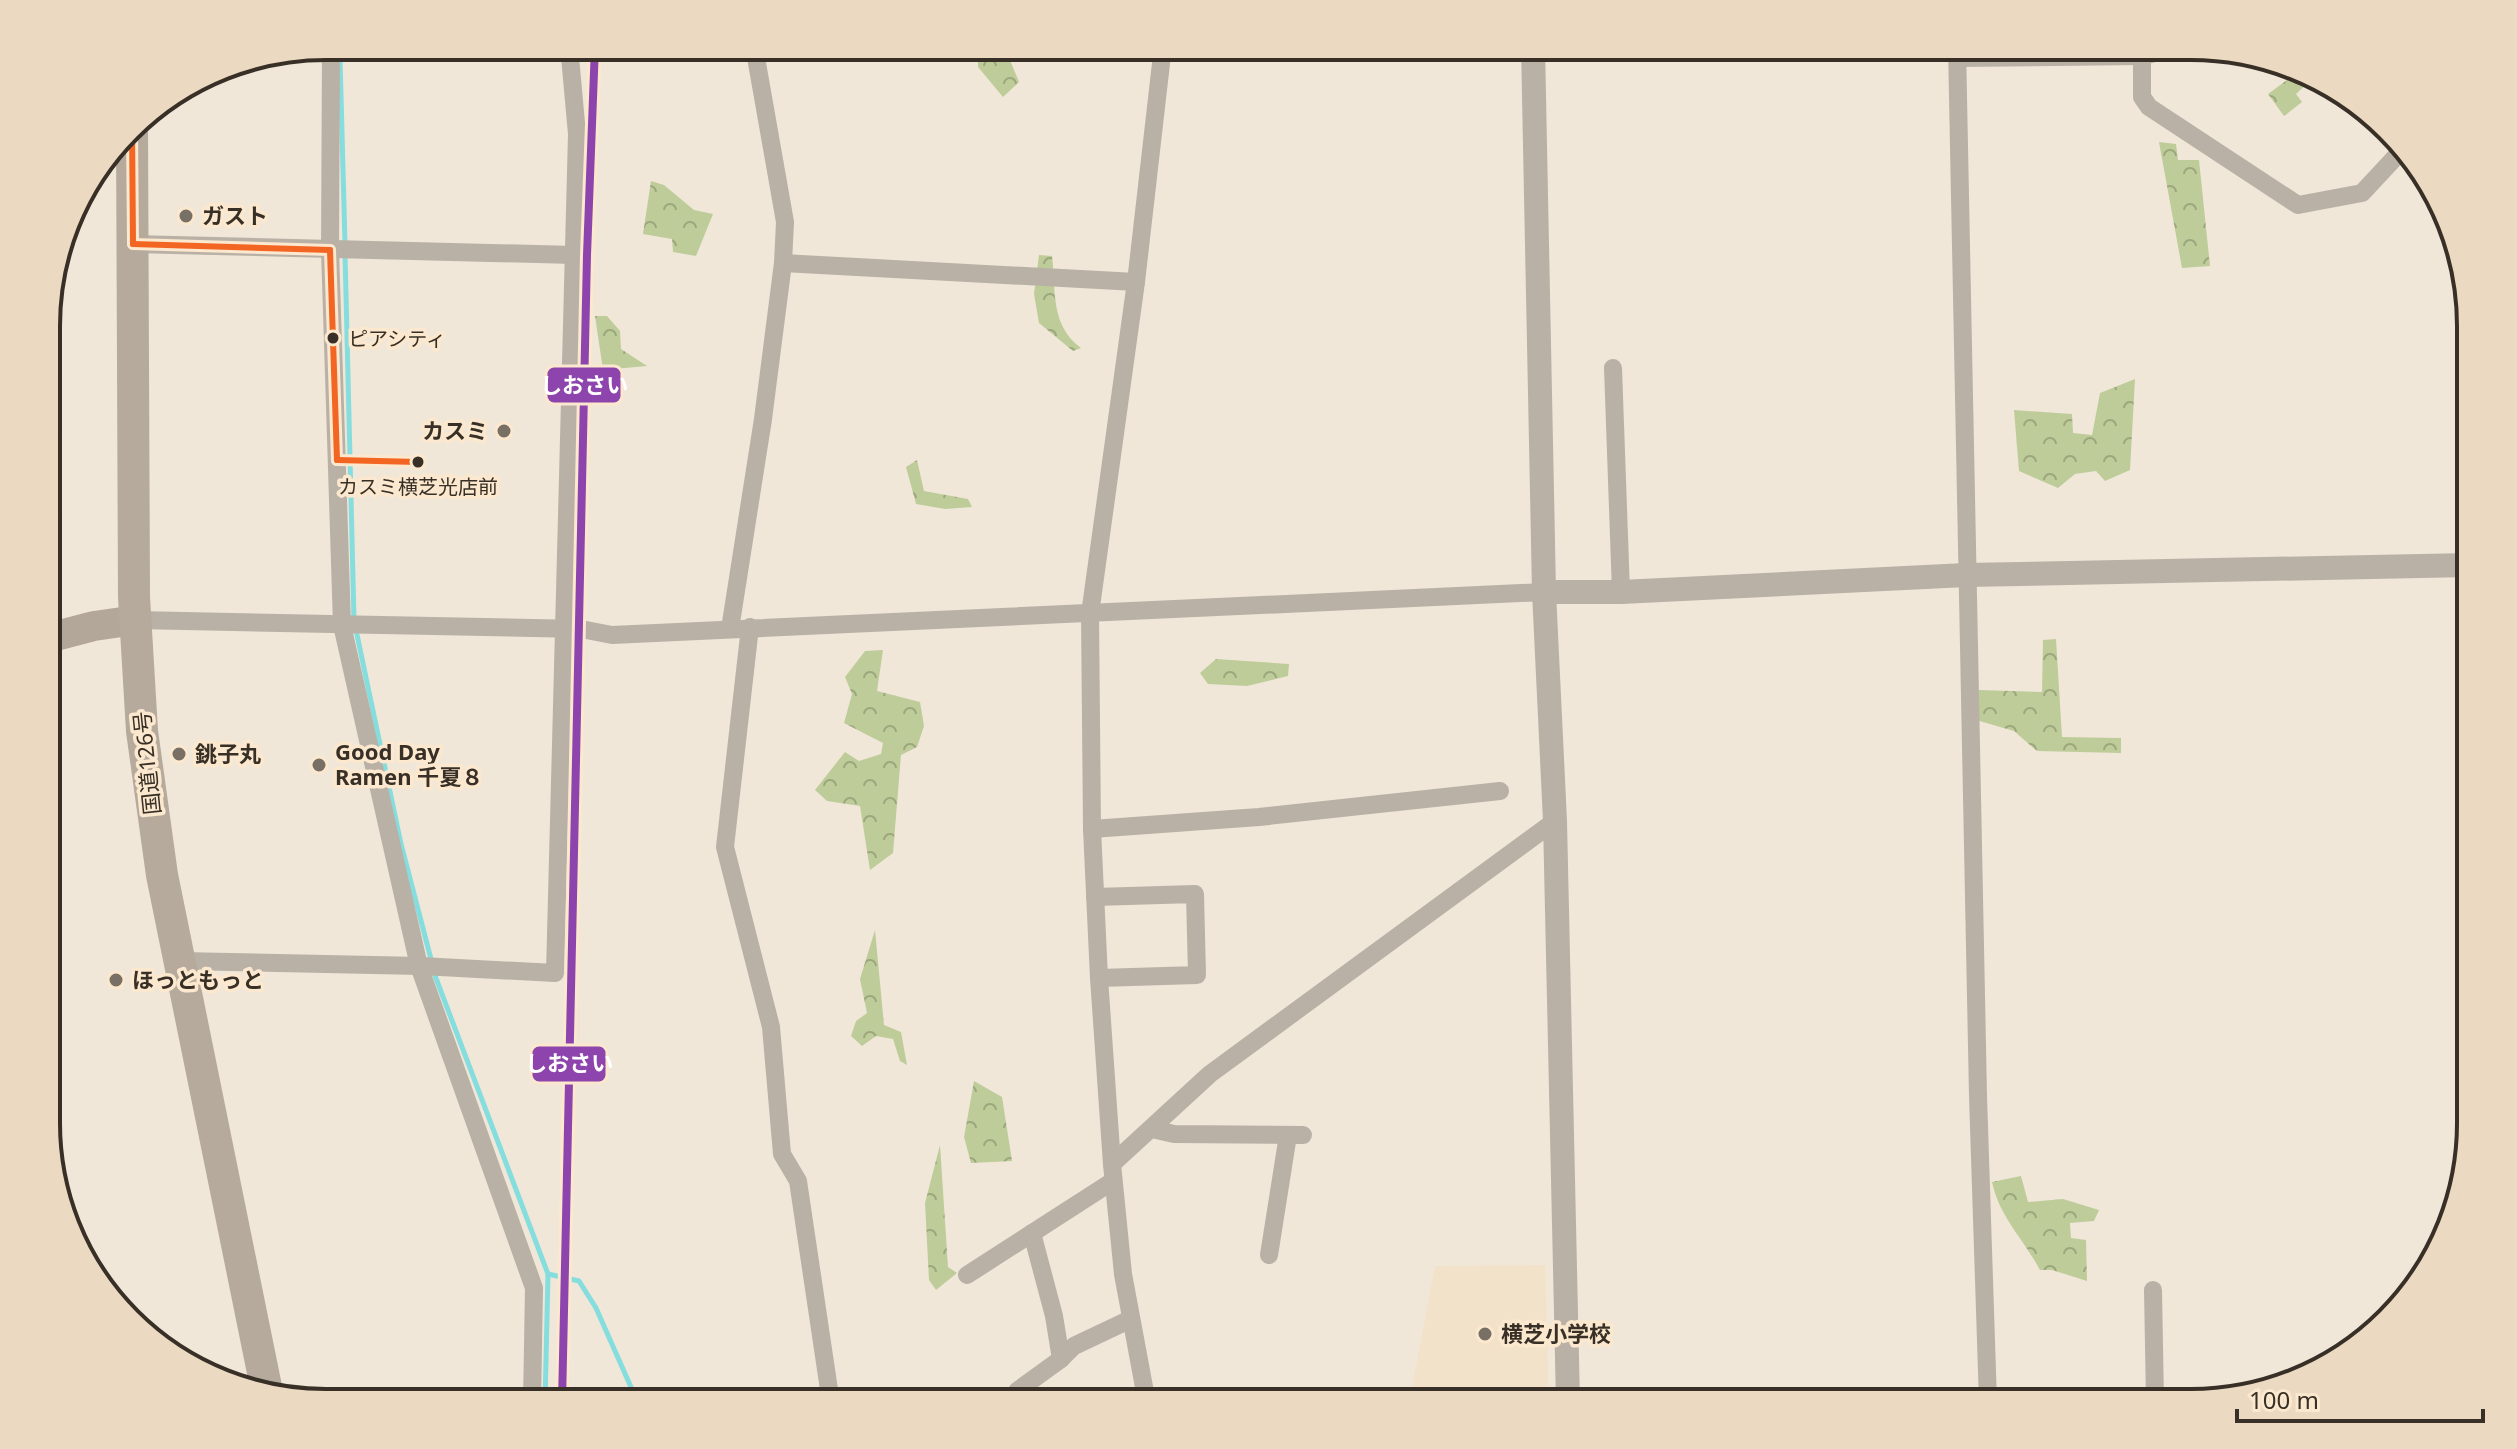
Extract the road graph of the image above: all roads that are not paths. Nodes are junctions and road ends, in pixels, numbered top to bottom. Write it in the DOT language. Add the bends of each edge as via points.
graph roads {
  1 [pos="331,60"];
  2 [pos="570,60"];
  3 [pos="757,60"];
  4 [pos="1161,60"];
  5 [pos="1533,60"];
  6 [pos="1958,60"];
  7 [pos="2142,60"];
  8 [pos="132,145"];
  9 [pos="2396,157"];
  10 [pos="133,244"];
  11 [pos="332,250"];
  12 [pos="574,255"];
  13 [pos="783,263"];
  14 [pos="1136,282"];
  15 [pos="1613,368"];
  16 [pos="2456,565"];
  17 [pos="1966,575"];
  18 [pos="1544,592"];
  19 [pos="1621,592"];
  20 [pos="1090,614"];
  21 [pos="136,620"];
  22 [pos="343,626"];
  23 [pos="750,627"];
  24 [pos="563,629"];
  25 [pos="730,629"];
  26 [pos="60,635"];
  27 [pos="1500,791"];
  28 [pos="1555,821"];
  29 [pos="1092,829"];
  30 [pos="1095,897"];
  31 [pos="180,961"];
  32 [pos="420,966"];
  33 [pos="1099,978"];
  34 [pos="1152,1129"];
  35 [pos="1112,1173"];
  36 [pos="1032,1233"];
  37 [pos="1269,1255"];
  38 [pos="967,1275"];
  39 [pos="2153,1290"];
  40 [pos="1131,1319"];
  41 [pos="1061,1359"];
  42 [pos="265,1382"];
  43 [pos="1568,1388"];
  44 [pos="1988,1388"];
  45 [pos="2155,1388"];
  46 [pos="532,1389"];
  47 [pos="829,1389"];
  48 [pos="1020,1389"];
  49 [pos="1144,1389"];
  1 -- 11 [label="street"];
  2 -- 12 [label="street" via="577,134"];
  3 -- 13 [label="street" via="785,222"];
  4 -- 14 [label="street"];
  5 -- 18 [label="street"];
  6 -- 17 [label="street"];
  7 -- 9 [label="street" via="2142,97 2149,107 2298,205 2362,193"];
  8 -- 10 [label="highway, 国道126号"];
  10 -- 11 [label="street"];
  10 -- 21 [label="highway, 国道126号"];
  11 -- 12 [label="street"];
  11 -- 22 [label="street"];
  12 -- 24 [label="street"];
  13 -- 14 [label="street"];
  13 -- 25 [label="street"];
  14 -- 20 [label="street"];
  15 -- 19 [label="street"];
  16 -- 17 [label="street"];
  17 -- 19 [label="street"];
  17 -- 44 [label="street"];
  18 -- 19 [label="street"];
  18 -- 20 [label="street"];
  18 -- 28 [label="street"];
  20 -- 23 [label="street"];
  20 -- 29 [label="street"];
  21 -- 22 [label="street"];
  21 -- 26 [label="main road"];
  21 -- 31 [label="highway, 国道126号" via="149,795"];
  22 -- 24 [label="street"];
  22 -- 32 [label="street"];
  23 -- 25 [label="street"];
  23 -- 47 [label="street" via="725,847 771,1027 782,1154 798,1181"];
  24 -- 25 [label="street" via="612,635"];
  24 -- 32 [label="street" via="555,973"];
  27 -- 29 [label="street"];
  28 -- 34 [label="street" via="1210,1074"];
  28 -- 43 [label="street"];
  29 -- 30 [label="street"];
  30 -- 33 [label="street"];
  30 -- 33 [label="street" via="1195,894 1197,975"];
  31 -- 32 [label="street"];
  31 -- 42 [label="highway, 国道126号"];
  32 -- 46 [label="street" via="534,1288"];
  33 -- 35 [label="street"];
  34 -- 35 [label="street"];
  34 -- 37 [label="street" via="1174,1134 1295,1135"];
  35 -- 36 [label="street"];
  35 -- 40 [label="street"];
  36 -- 38 [label="street"];
  36 -- 41 [label="street"];
  39 -- 45 [label="street"];
  40 -- 41 [label="street" via="1074,1346"];
  40 -- 49 [label="street"];
  41 -- 48 [label="street"];
}
